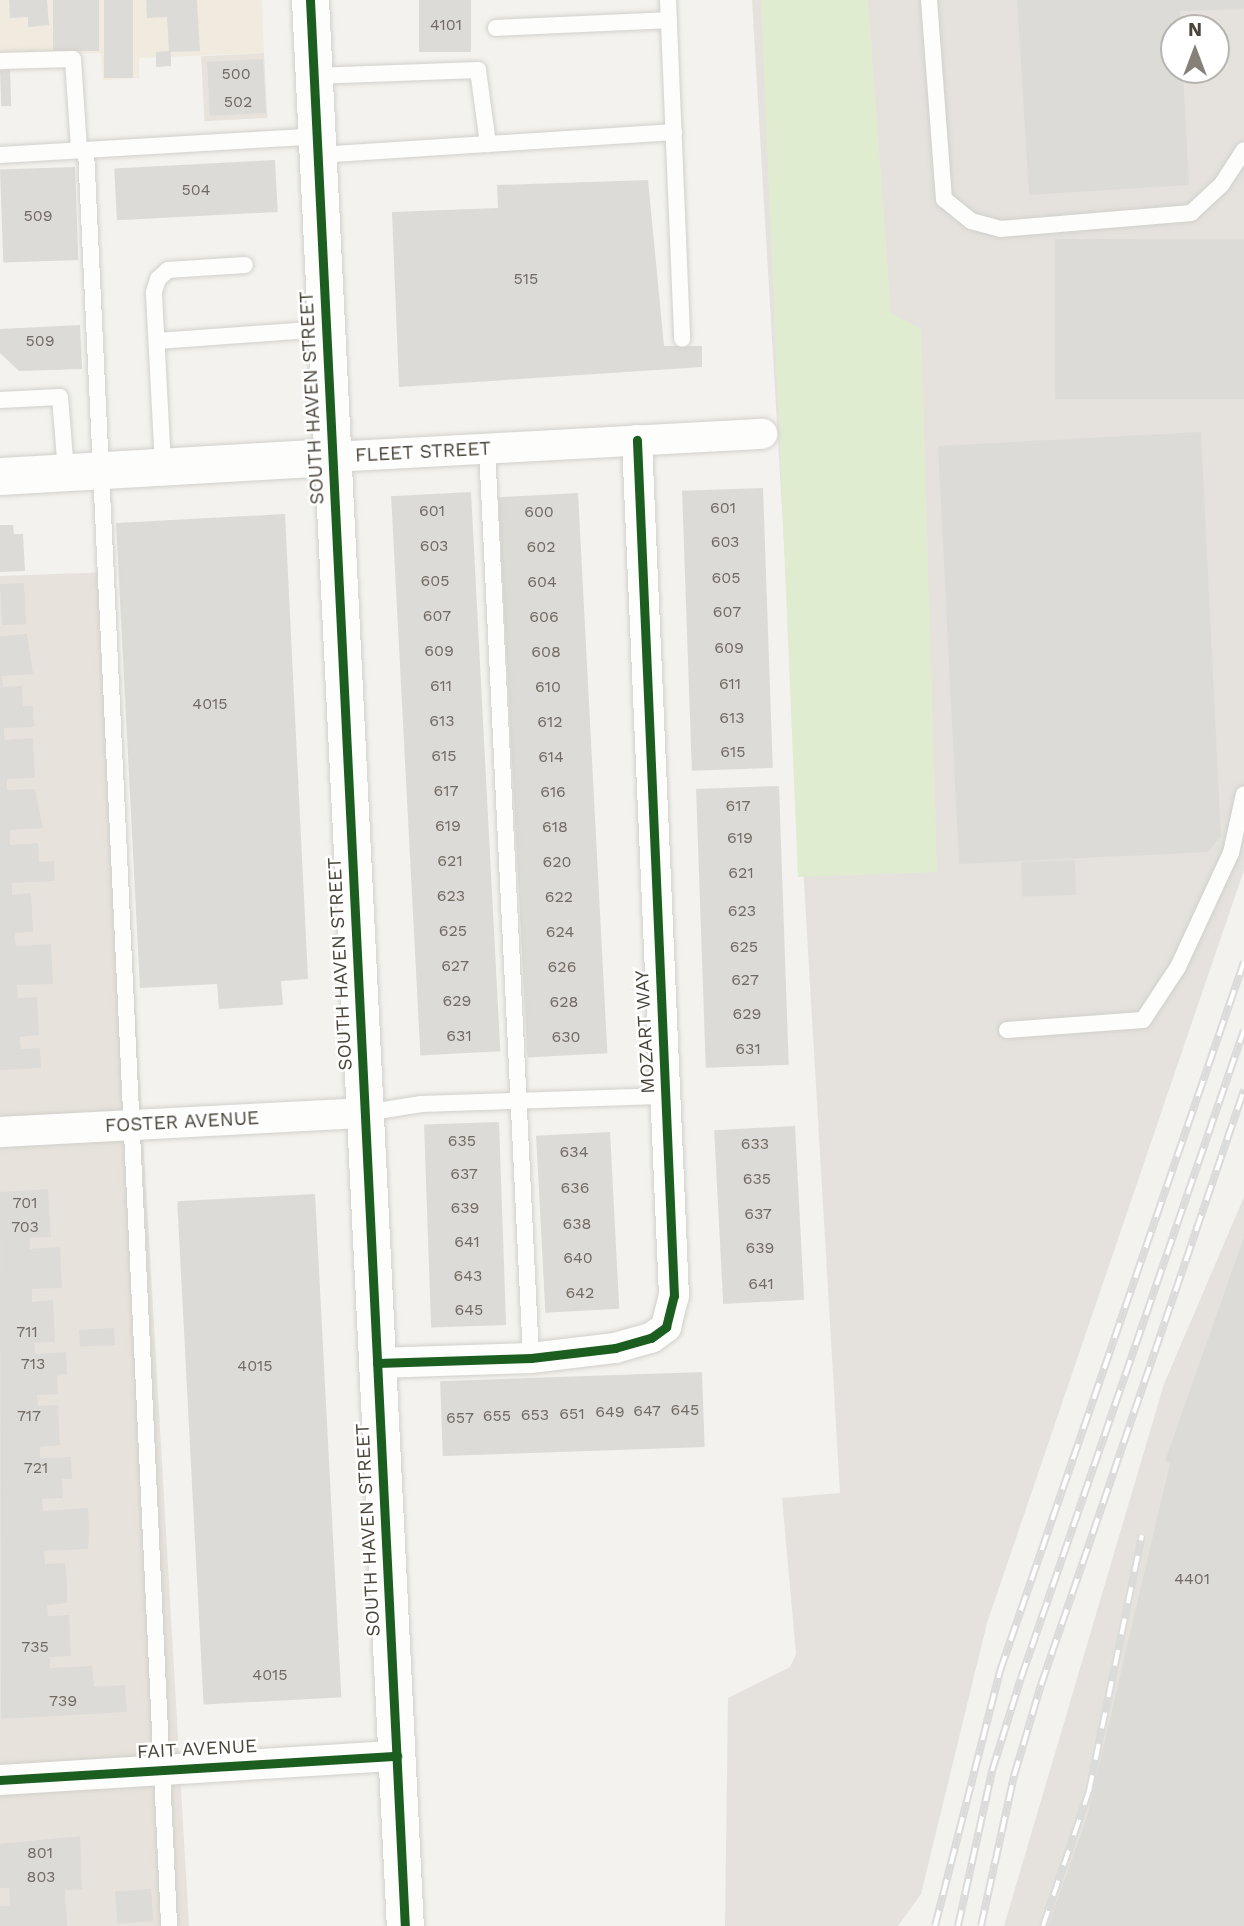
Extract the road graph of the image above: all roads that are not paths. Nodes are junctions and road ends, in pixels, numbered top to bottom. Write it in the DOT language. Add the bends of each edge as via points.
graph roads {
  1 [pos="310,0"];
  2 [pos="668,0"];
  3 [pos="929,0"];
  4 [pos="669,20"];
  5 [pos="496,28"];
  6 [pos="0,61"];
  7 [pos="314,76"];
  8 [pos="674,132"];
  9 [pos="488,144"];
  10 [pos="318,146"];
  11 [pos="82,150"];
  12 [pos="1244,150"];
  13 [pos="0,155"];
  14 [pos="245,265"];
  15 [pos="327,329"];
  16 [pos="682,339"];
  17 [pos="158,341"];
  18 [pos="0,400"];
  19 [pos="762,434"];
  20 [pos="636,440"];
  21 [pos="487,448"];
  22 [pos="333,457"];
  23 [pos="163,466"];
  24 [pos="101,470"];
  25 [pos="65,472"];
  26 [pos="0,476"];
  27 [pos="1244,794"];
  28 [pos="1007,1030"];
  29 [pos="666,1097"];
  30 [pos="517,1100"];
  31 [pos="365,1113"];
  32 [pos="132,1125"];
  33 [pos="0,1132"];
  34 [pos="531,1358"];
  35 [pos="377,1363"];
  36 [pos="397,1756"];
  37 [pos="159,1769"];
  38 [pos="0,1780"];
  39 [pos="169,1926"];
  40 [pos="405,1926"];
  1 -- 7 [label="street, SOUTH HAVEN STREET"];
  2 -- 4 [label="lane"];
  3 -- 12 [label="lane" via="944,199 971,221 1000,229 1191,213 1222,184"];
  4 -- 5 [label="lane"];
  4 -- 8 [label="lane"];
  6 -- 11 [label="lane" via="73,59"];
  7 -- 9 [label="lane" via="478,70"];
  7 -- 10 [label="street, SOUTH HAVEN STREET"];
  8 -- 9 [label="lane"];
  8 -- 16 [label="lane"];
  9 -- 10 [label="lane"];
  10 -- 11 [label="lane"];
  10 -- 15 [label="street, SOUTH HAVEN STREET"];
  11 -- 13 [label="lane"];
  11 -- 24 [label="lane"];
  14 -- 17 [label="lane" via="168,270 154,292"];
  15 -- 17 [label="lane"];
  15 -- 22 [label="street, SOUTH HAVEN STREET"];
  17 -- 23 [label="lane"];
  18 -- 25 [label="lane" via="60,397"];
  19 -- 20 [label="street, FLEET STREET"];
  20 -- 21 [label="street, FLEET STREET"];
  20 -- 29 [label="street, MOZART WAY"];
  21 -- 22 [label="street, FLEET STREET"];
  21 -- 30 [label="lane"];
  22 -- 23 [label="street, FLEET STREET"];
  22 -- 31 [label="street, SOUTH HAVEN STREET"];
  23 -- 24 [label="street, FLEET STREET"];
  24 -- 25 [label="street, FLEET STREET"];
  24 -- 32 [label="lane"];
  25 -- 26 [label="street, FLEET STREET"];
  27 -- 28 [label="lane" via="1231,853 1178,967 1143,1020"];
  29 -- 30 [label="lane"];
  29 -- 34 [label="street, MOZART WAY" via="674,1296 666,1327 651,1338 615,1348"];
  30 -- 31 [label="lane" via="421,1104"];
  30 -- 34 [label="lane"];
  31 -- 32 [label="street, FOSTER AVENUE"];
  31 -- 35 [label="street, SOUTH HAVEN STREET"];
  32 -- 33 [label="street, FOSTER AVENUE"];
  32 -- 37 [label="lane"];
  34 -- 35 [label="street, MOZART WAY"];
  35 -- 36 [label="street, SOUTH HAVEN STREET"];
  36 -- 37 [label="street, FAIT AVENUE"];
  36 -- 40 [label="street, SOUTH HAVEN STREET"];
  37 -- 38 [label="street, FAIT AVENUE"];
  37 -- 39 [label="lane"];
}
